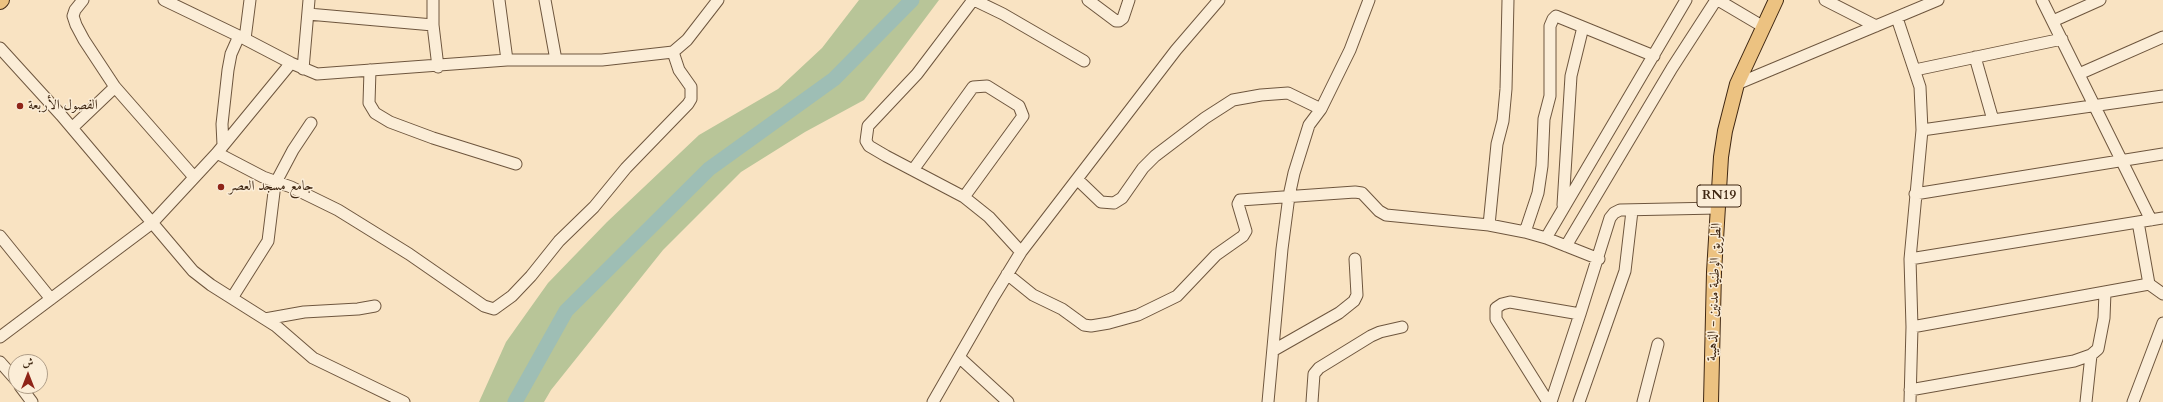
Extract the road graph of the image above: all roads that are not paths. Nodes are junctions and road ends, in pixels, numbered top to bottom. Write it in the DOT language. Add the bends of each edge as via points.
graph roads {
  1 [pos="83,0"];
  2 [pos="164,0"];
  3 [pos="250,0"];
  4 [pos="309,0"];
  5 [pos="433,0"];
  6 [pos="499,0"];
  7 [pos="545,0"];
  8 [pos="718,0"];
  9 [pos="973,0"];
  10 [pos="1088,0"];
  11 [pos="1129,0"];
  12 [pos="1219,0"];
  13 [pos="1369,0"];
  14 [pos="1508,0"];
  15 [pos="1686,0"];
  16 [pos="1717,0"];
  17 [pos="1776,0"];
  18 [pos="1938,0"];
  19 [pos="2042,0"];
  20 [pos="2100,0"];
  21 [pos="1831,2"];
  22 [pos="308,14"];
  23 [pos="1897,18"];
  24 [pos="2053,21"];
  25 [pos="433,25"];
  26 [pos="1762,26"];
  27 [pos="1876,26"];
  28 [pos="1583,27"];
  29 [pos="242,38"];
  30 [pos="2163,38"];
  31 [pos="2062,39"];
  32 [pos="0,48"];
  33 [pos="673,52"];
  34 [pos="1654,56"];
  35 [pos="1975,58"];
  36 [pos="507,60"];
  37 [pos="556,60"];
  38 [pos="1084,61"];
  39 [pos="291,63"];
  40 [pos="438,66"];
  41 [pos="303,69"];
  42 [pos="370,70"];
  43 [pos="1915,70"];
  44 [pos="2079,74"];
  45 [pos="1737,84"];
  46 [pos="115,87"];
  47 [pos="2163,96"];
  48 [pos="2094,106"];
  49 [pos="1321,109"];
  50 [pos="1993,120"];
  51 [pos="311,123"];
  52 [pos="72,128"];
  53 [pos="1922,130"];
  54 [pos="220,149"];
  55 [pos="2163,154"];
  56 [pos="2121,161"];
  57 [pos="516,164"];
  58 [pos="913,170"];
  59 [pos="194,177"];
  60 [pos="1077,179"];
  61 [pos="276,181"];
  62 [pos="1915,194"];
  63 [pos="1289,196"];
  64 [pos="964,197"];
  65 [pos="1563,207"];
  66 [pos="1718,208"];
  67 [pos="1632,211"];
  68 [pos="2163,218"];
  69 [pos="2152,220"];
  70 [pos="2138,222"];
  71 [pos="152,223"];
  72 [pos="1489,225"];
  73 [pos="1525,232"];
  74 [pos="0,236"];
  75 [pos="1546,238"];
  76 [pos="1566,246"];
  77 [pos="1022,252"];
  78 [pos="1355,259"];
  79 [pos="1599,259"];
  80 [pos="1910,259"];
  81 [pos="1007,274"];
  82 [pos="2149,284"];
  83 [pos="2105,292"];
  84 [pos="2163,294"];
  85 [pos="232,298"];
  86 [pos="51,299"];
  87 [pos="375,306"];
  88 [pos="1580,314"];
  89 [pos="265,319"];
  90 [pos="2163,323"];
  91 [pos="1402,327"];
  92 [pos="1912,328"];
  93 [pos="0,337"];
  94 [pos="1658,344"];
  95 [pos="1274,350"];
  96 [pos="2091,355"];
  97 [pos="959,357"];
  98 [pos="0,362"];
  99 [pos="8,371"];
  100 [pos="1910,390"];
  101 [pos="404,402"];
  102 [pos="933,402"];
  103 [pos="1008,402"];
  104 [pos="1268,402"];
  105 [pos="1312,402"];
  106 [pos="1550,402"];
  107 [pos="1579,402"];
  108 [pos="1643,402"];
  109 [pos="1711,402"];
  110 [pos="1910,402"];
  111 [pos="2086,402"];
  112 [pos="2133,402"];
  1 -- 46 [label="street" via="75,10 74,20"];
  2 -- 29 [label="street"];
  3 -- 29 [label="street"];
  4 -- 22 [label="street"];
  5 -- 25 [label="street"];
  6 -- 36 [label="street"];
  7 -- 37 [label="street"];
  8 -- 33 [label="street" via="687,40"];
  9 -- 38 [label="street" via="1003,14"];
  9 -- 58 [label="street" via="917,74 867,130 866,141 869,146"];
  10 -- 11 [label="street" via="1119,21 1123,18"];
  12 -- 60 [label="street" via="1176,50"];
  13 -- 49 [label="street" via="1350,50"];
  14 -- 72 [label="street" via="1506,89 1503,121 1497,144"];
  15 -- 34 [label="street"];
  16 -- 26 [label="street"];
  16 -- 76 [label="street" via="1672,68"];
  17 -- 26 [label="main road, الطريق الوطنية مدنين - الذهيبة / RN19"];
  18 -- 23 [label="street"];
  19 -- 24 [label="street"];
  20 -- 24 [label="street"];
  21 -- 27 [label="street"];
  22 -- 25 [label="street"];
  22 -- 41 [label="street"];
  23 -- 27 [label="street"];
  23 -- 43 [label="street"];
  24 -- 31 [label="street"];
  25 -- 40 [label="street"];
  26 -- 45 [label="main road, الطريق الوطنية مدنين - الذهيبة / RN19"];
  27 -- 45 [label="street"];
  28 -- 34 [label="street"];
  28 -- 65 [label="street" via="1572,76"];
  28 -- 73 [label="street" via="1556,16 1550,26 1551,81 1544,119 1542,166 1538,193"];
  29 -- 39 [label="street"];
  29 -- 54 [label="street" via="231,54"];
  30 -- 44 [label="street"];
  31 -- 35 [label="street"];
  31 -- 44 [label="street"];
  32 -- 52 [label="street"];
  33 -- 37 [label="street" via="602,60"];
  33 -- 61 [label="street" via="679,70 691,87 691,99 688,104 626,168 594,207 559,240 526,281 494,309 484,306 356,220"];
  34 -- 65 [label="street"];
  35 -- 43 [label="street"];
  35 -- 50 [label="street"];
  36 -- 37 [label="street"];
  36 -- 40 [label="street"];
  39 -- 41 [label="street"];
  39 -- 54 [label="street"];
  40 -- 42 [label="street"];
  41 -- 42 [label="street" via="317,74"];
  42 -- 57 [label="street" via="369,103 380,116 433,138"];
  43 -- 53 [label="street" via="1920,87"];
  44 -- 48 [label="street"];
  45 -- 66 [label="main road, الطريق الوطنية مدنين - الذهيبة / RN19" via="1725,131"];
  46 -- 52 [label="street"];
  46 -- 59 [label="street"];
  47 -- 48 [label="street"];
  48 -- 50 [label="street"];
  48 -- 56 [label="street"];
  49 -- 60 [label="street" via="1288,93 1233,100 1155,156 1143,168 1122,198 1114,203 1101,202"];
  49 -- 63 [label="street" via="1309,125"];
  50 -- 53 [label="street"];
  51 -- 61 [label="street"];
  52 -- 71 [label="street"];
  53 -- 62 [label="street"];
  54 -- 59 [label="street"];
  54 -- 61 [label="street" via="263,177"];
  55 -- 56 [label="street"];
  56 -- 62 [label="street"];
  56 -- 69 [label="street"];
  58 -- 64 [label="street"];
  58 -- 64 [label="street" via="973,87 987,86 1019,106 1023,116"];
  59 -- 71 [label="street"];
  60 -- 77 [label="street"];
  61 -- 85 [label="street" via="268,242"];
  62 -- 80 [label="street"];
  63 -- 72 [label="street" via="1362,193 1386,215"];
  63 -- 81 [label="street" via="1240,200 1238,204 1245,234 1216,255 1180,294 1138,315 1109,323 1084,325 1062,308 1033,295"];
  63 -- 95 [label="street"];
  64 -- 77 [label="street" via="988,217"];
  65 -- 75 [label="street"];
  66 -- 67 [label="street"];
  66 -- 109 [label="main road, الطريق الوطنية مدنين - الذهيبة / RN19"];
  67 -- 79 [label="street" via="1614,212"];
  67 -- 107 [label="street" via="1625,271"];
  68 -- 69 [label="street"];
  69 -- 70 [label="street"];
  70 -- 80 [label="street"];
  70 -- 82 [label="street"];
  71 -- 85 [label="street" via="193,271"];
  71 -- 86 [label="street"];
  72 -- 73 [label="street"];
  73 -- 75 [label="street"];
  74 -- 86 [label="street"];
  75 -- 76 [label="street"];
  76 -- 79 [label="street"];
  77 -- 81 [label="street"];
  78 -- 95 [label="street" via="1357,295 1354,301 1339,313"];
  79 -- 88 [label="street"];
  80 -- 92 [label="street"];
  81 -- 97 [label="street"];
  82 -- 83 [label="street"];
  82 -- 84 [label="street"];
  83 -- 92 [label="street"];
  83 -- 96 [label="street" via="2104,318 2098,349"];
  85 -- 89 [label="street"];
  86 -- 93 [label="street"];
  87 -- 89 [label="street" via="304,312"];
  88 -- 106 [label="street"];
  88 -- 106 [label="street" via="1510,302 1496,308 1496,319"];
  89 -- 101 [label="street" via="313,358"];
  90 -- 112 [label="street"];
  91 -- 105 [label="street" via="1371,336 1319,368 1314,374"];
  92 -- 100 [label="street"];
  94 -- 108 [label="street"];
  95 -- 104 [label="street"];
  96 -- 100 [label="street" via="2074,361"];
  96 -- 111 [label="street"];
  97 -- 102 [label="street"];
  97 -- 103 [label="street"];
  98 -- 99 [label="street"];
  100 -- 110 [label="street"];
}
